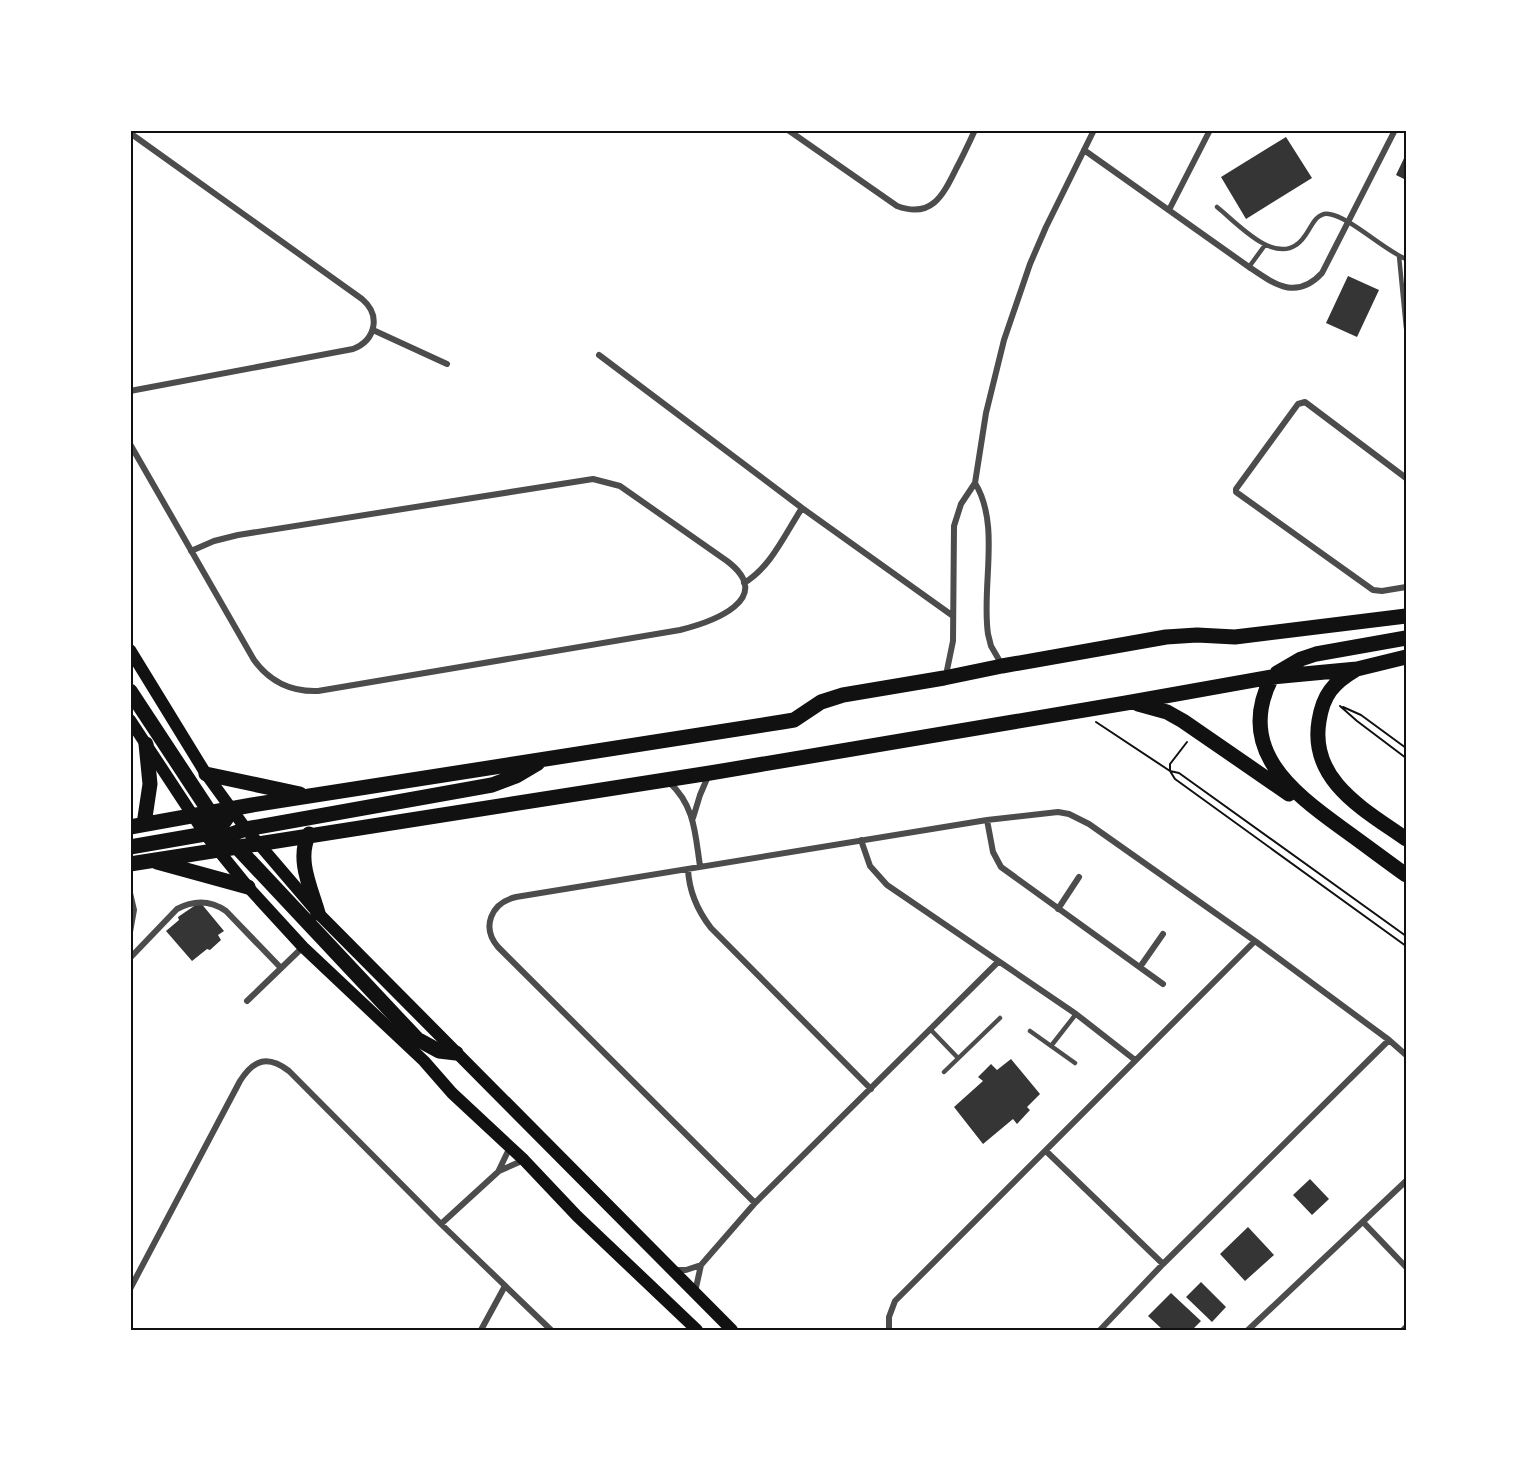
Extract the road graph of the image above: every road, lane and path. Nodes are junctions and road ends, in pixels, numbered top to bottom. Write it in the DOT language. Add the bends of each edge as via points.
graph roads {
  1 [pos="788,130"];
  2 [pos="975,130"];
  3 [pos="1094,130"];
  4 [pos="1210,130"];
  5 [pos="1395,130"];
  6 [pos="130,133"];
  7 [pos="1084,150"];
  8 [pos="1217,207"];
  9 [pos="1169,210"];
  10 [pos="1348,223"];
  11 [pos="1265,245"];
  12 [pos="1399,256"];
  13 [pos="1407,259"];
  14 [pos="1249,267"];
  15 [pos="1407,328"];
  16 [pos="373,330"];
  17 [pos="599,355"];
  18 [pos="447,363"];
  19 [pos="130,391"];
  20 [pos="130,444"];
  21 [pos="1407,478"];
  22 [pos="975,483"];
  23 [pos="802,508"];
  24 [pos="191,551"];
  25 [pos="744,583"];
  26 [pos="1407,587"];
  27 [pos="953,616"];
  28 [pos="1407,616"];
  29 [pos="1407,638"];
  30 [pos="130,650"];
  31 [pos="1407,657"];
  32 [pos="1002,666"];
  33 [pos="1358,669"];
  34 [pos="1272,676"];
  35 [pos="944,678"];
  36 [pos="130,691"];
  37 [pos="1126,703"];
  38 [pos="1077,711"];
  39 [pos="130,720"];
  40 [pos="1191,738"];
  41 [pos="146,744"];
  42 [pos="1407,748"];
  43 [pos="1407,758"];
  44 [pos="543,759"];
  45 [pos="1170,771"];
  46 [pos="710,773"];
  47 [pos="206,774"];
  48 [pos="665,779"];
  49 [pos="309,796"];
  50 [pos="231,808"];
  51 [pos="1316,809"];
  52 [pos="209,812"];
  53 [pos="192,815"];
  54 [pos="693,818"];
  55 [pos="987,820"];
  56 [pos="137,826"];
  57 [pos="226,834"];
  58 [pos="309,834"];
  59 [pos="1407,839"];
  60 [pos="861,840"];
  61 [pos="259,843"];
  62 [pos="130,847"];
  63 [pos="218,851"];
  64 [pos="151,861"];
  65 [pos="130,864"];
  66 [pos="700,866"];
  67 [pos="688,868"];
  68 [pos="1407,875"];
  69 [pos="1079,877"];
  70 [pos="248,886"];
  71 [pos="130,892"];
  72 [pos="1058,909"];
  73 [pos="318,913"];
  74 [pos="130,932"];
  75 [pos="1163,934"];
  76 [pos="1407,936"];
  77 [pos="1255,941"];
  78 [pos="1407,946"];
  79 [pos="303,947"];
  80 [pos="130,958"];
  81 [pos="998,962"];
  82 [pos="1140,967"];
  83 [pos="281,968"];
  84 [pos="1163,984"];
  85 [pos="247,1001"];
  86 [pos="1076,1014"];
  87 [pos="1000,1018"];
  88 [pos="931,1030"];
  89 [pos="1030,1031"];
  90 [pos="1389,1040"];
  91 [pos="1051,1046"];
  92 [pos="456,1053"];
  93 [pos="1407,1055"];
  94 [pos="958,1058"];
  95 [pos="1135,1060"];
  96 [pos="1075,1063"];
  97 [pos="944,1072"];
  98 [pos="871,1089"];
  99 [pos="510,1147"];
  100 [pos="1046,1151"];
  101 [pos="524,1160"];
  102 [pos="499,1171"];
  103 [pos="1407,1181"];
  104 [pos="755,1203"];
  105 [pos="1363,1222"];
  106 [pos="441,1224"];
  107 [pos="701,1264"];
  108 [pos="1163,1264"];
  109 [pos="1407,1267"];
  110 [pos="671,1270"];
  111 [pos="505,1286"];
  112 [pos="130,1288"];
  113 [pos="695,1293"];
  114 [pos="1407,1327"];
  115 [pos="481,1330"];
  116 [pos="551,1330"];
  117 [pos="697,1330"];
  118 [pos="732,1330"];
  119 [pos="889,1330"];
  120 [pos="1100,1330"];
  121 [pos="1248,1330"];
  122 [pos="1403,1330"];
  1 -- 2 [label="street" via="897,207 920,210 934,204 944,193"];
  3 -- 7 [label="street"];
  4 -- 9 [label="street"];
  5 -- 10 [label="street"];
  6 -- 16 [label="street" via="362,298 374,316"];
  7 -- 9 [label="street"];
  7 -- 22 [label="street" via="1046,227 1013,311 990,394"];
  8 -- 11 [label="lane"];
  9 -- 14 [label="street"];
  10 -- 11 [label="lane" via="1324,214 1291,248 1278,250"];
  10 -- 12 [label="lane"];
  10 -- 14 [label="street" via="1322,273 1309,284 1292,288 1276,285"];
  11 -- 14 [label="lane"];
  12 -- 13 [label="lane"];
  12 -- 15 [label="lane"];
  16 -- 18 [label="street"];
  16 -- 19 [label="street" via="353,350"];
  17 -- 23 [label="street"];
  20 -- 24 [label="street"];
  21 -- 26 [label="street" via="1301,402 1236,489 1373,590"];
  22 -- 27 [label="street" via="961,504 954,526"];
  22 -- 32 [label="street" via="987,516 988,634"];
  23 -- 25 [label="street" via="767,563"];
  23 -- 27 [label="street"];
  24 -- 25 [label="street" via="238,535 593,479 611,482 627,491 734,566"];
  24 -- 25 [label="street" via="260,669 277,682 307,691 680,630 732,610 743,596"];
  27 -- 35 [label="street" via="952,654"];
  28 -- 32 [label="main road" via="1235,637 1166,637"];
  29 -- 34 [label="main road" via="1316,654"];
  30 -- 47 [label="main road"];
  31 -- 33 [label="main road"];
  32 -- 35 [label="main road"];
  33 -- 34 [label="main road"];
  33 -- 59 [label="main road" via="1344,676 1324,698 1318,726 1323,763 1332,781 1349,798"];
  34 -- 37 [label="main road"];
  34 -- 51 [label="main road" via="1260,715 1265,750 1285,781"];
  35 -- 44 [label="main road" via="832,698 794,720"];
  36 -- 52 [label="main road"];
  37 -- 38 [label="main road"];
  37 -- 51 [label="main road" via="1175,716 1269,782"];
  38 -- 45 [label="path"];
  38 -- 46 [label="main road"];
  39 -- 41 [label="main road"];
  40 -- 45 [label="path" via="1170,764"];
  41 -- 53 [label="main road"];
  41 -- 56 [label="main road" via="150,784"];
  42 -- 43 [label="path" via="1361,715 1340,706"];
  44 -- 49 [label="main road"];
  44 -- 57 [label="main road" via="492,785"];
  45 -- 76 [label="path" via="1179,773"];
  45 -- 78 [label="path" via="1174,779"];
  46 -- 48 [label="main road"];
  46 -- 54 [label="street"];
  47 -- 49 [label="main road"];
  47 -- 50 [label="main road"];
  48 -- 54 [label="street" via="685,801"];
  48 -- 58 [label="main road"];
  49 -- 50 [label="main road"];
  50 -- 52 [label="main road"];
  50 -- 57 [label="main road"];
  50 -- 57 [label="main road"];
  51 -- 68 [label="main road"];
  52 -- 53 [label="main road"];
  52 -- 57 [label="main road"];
  53 -- 56 [label="main road"];
  53 -- 57 [label="main road"];
  54 -- 66 [label="street"];
  55 -- 60 [label="street"];
  55 -- 72 [label="street" via="993,852 1001,867"];
  55 -- 77 [label="street" via="1047,812 1080,819"];
  57 -- 61 [label="main road"];
  57 -- 62 [label="main road"];
  57 -- 63 [label="main road"];
  57 -- 63 [label="main road"];
  57 -- 92 [label="main road" via="417,1039 438,1051"];
  58 -- 61 [label="main road"];
  58 -- 73 [label="main road" via="303,860"];
  60 -- 66 [label="street"];
  60 -- 81 [label="street" via="870,866 880,879"];
  61 -- 73 [label="main road"];
  63 -- 64 [label="main road"];
  63 -- 70 [label="main road"];
  64 -- 65 [label="main road"];
  64 -- 70 [label="main road"];
  66 -- 67 [label="street"];
  67 -- 98 [label="street" via="694,899 711,928"];
  67 -- 104 [label="street" via="508,899 491,916 490,933 498,947"];
  69 -- 72 [label="street"];
  70 -- 79 [label="main road"];
  71 -- 74 [label="street" via="134,910"];
  72 -- 82 [label="street"];
  73 -- 92 [label="main road"];
  75 -- 82 [label="street"];
  77 -- 90 [label="street"];
  77 -- 95 [label="street"];
  79 -- 83 [label="street"];
  79 -- 99 [label="main road"];
  80 -- 83 [label="street" via="177,909 203,902 226,911"];
  81 -- 86 [label="street"];
  81 -- 88 [label="street"];
  82 -- 84 [label="street"];
  83 -- 85 [label="street"];
  86 -- 91 [label="lane"];
  86 -- 95 [label="street"];
  87 -- 94 [label="lane"];
  88 -- 94 [label="lane"];
  88 -- 98 [label="street"];
  89 -- 91 [label="lane"];
  90 -- 93 [label="street"];
  90 -- 108 [label="street"];
  91 -- 96 [label="lane"];
  92 -- 110 [label="main road"];
  94 -- 97 [label="lane"];
  95 -- 100 [label="street"];
  98 -- 104 [label="street"];
  99 -- 101 [label="main road"];
  99 -- 102 [label="street"];
  100 -- 108 [label="street"];
  100 -- 119 [label="street" via="895,1301 888,1317"];
  101 -- 102 [label="street"];
  101 -- 117 [label="main road"];
  102 -- 106 [label="street"];
  103 -- 105 [label="street"];
  104 -- 107 [label="street"];
  105 -- 109 [label="street"];
  105 -- 121 [label="street"];
  106 -- 111 [label="street"];
  106 -- 112 [label="street" via="289,1071 270,1060 246,1071"];
  107 -- 110 [label="street" via="687,1270"];
  107 -- 113 [label="street"];
  108 -- 120 [label="street"];
  110 -- 113 [label="main road"];
  111 -- 115 [label="street"];
  111 -- 116 [label="street"];
  113 -- 118 [label="main road"];
  114 -- 122 [label="street"];
}
